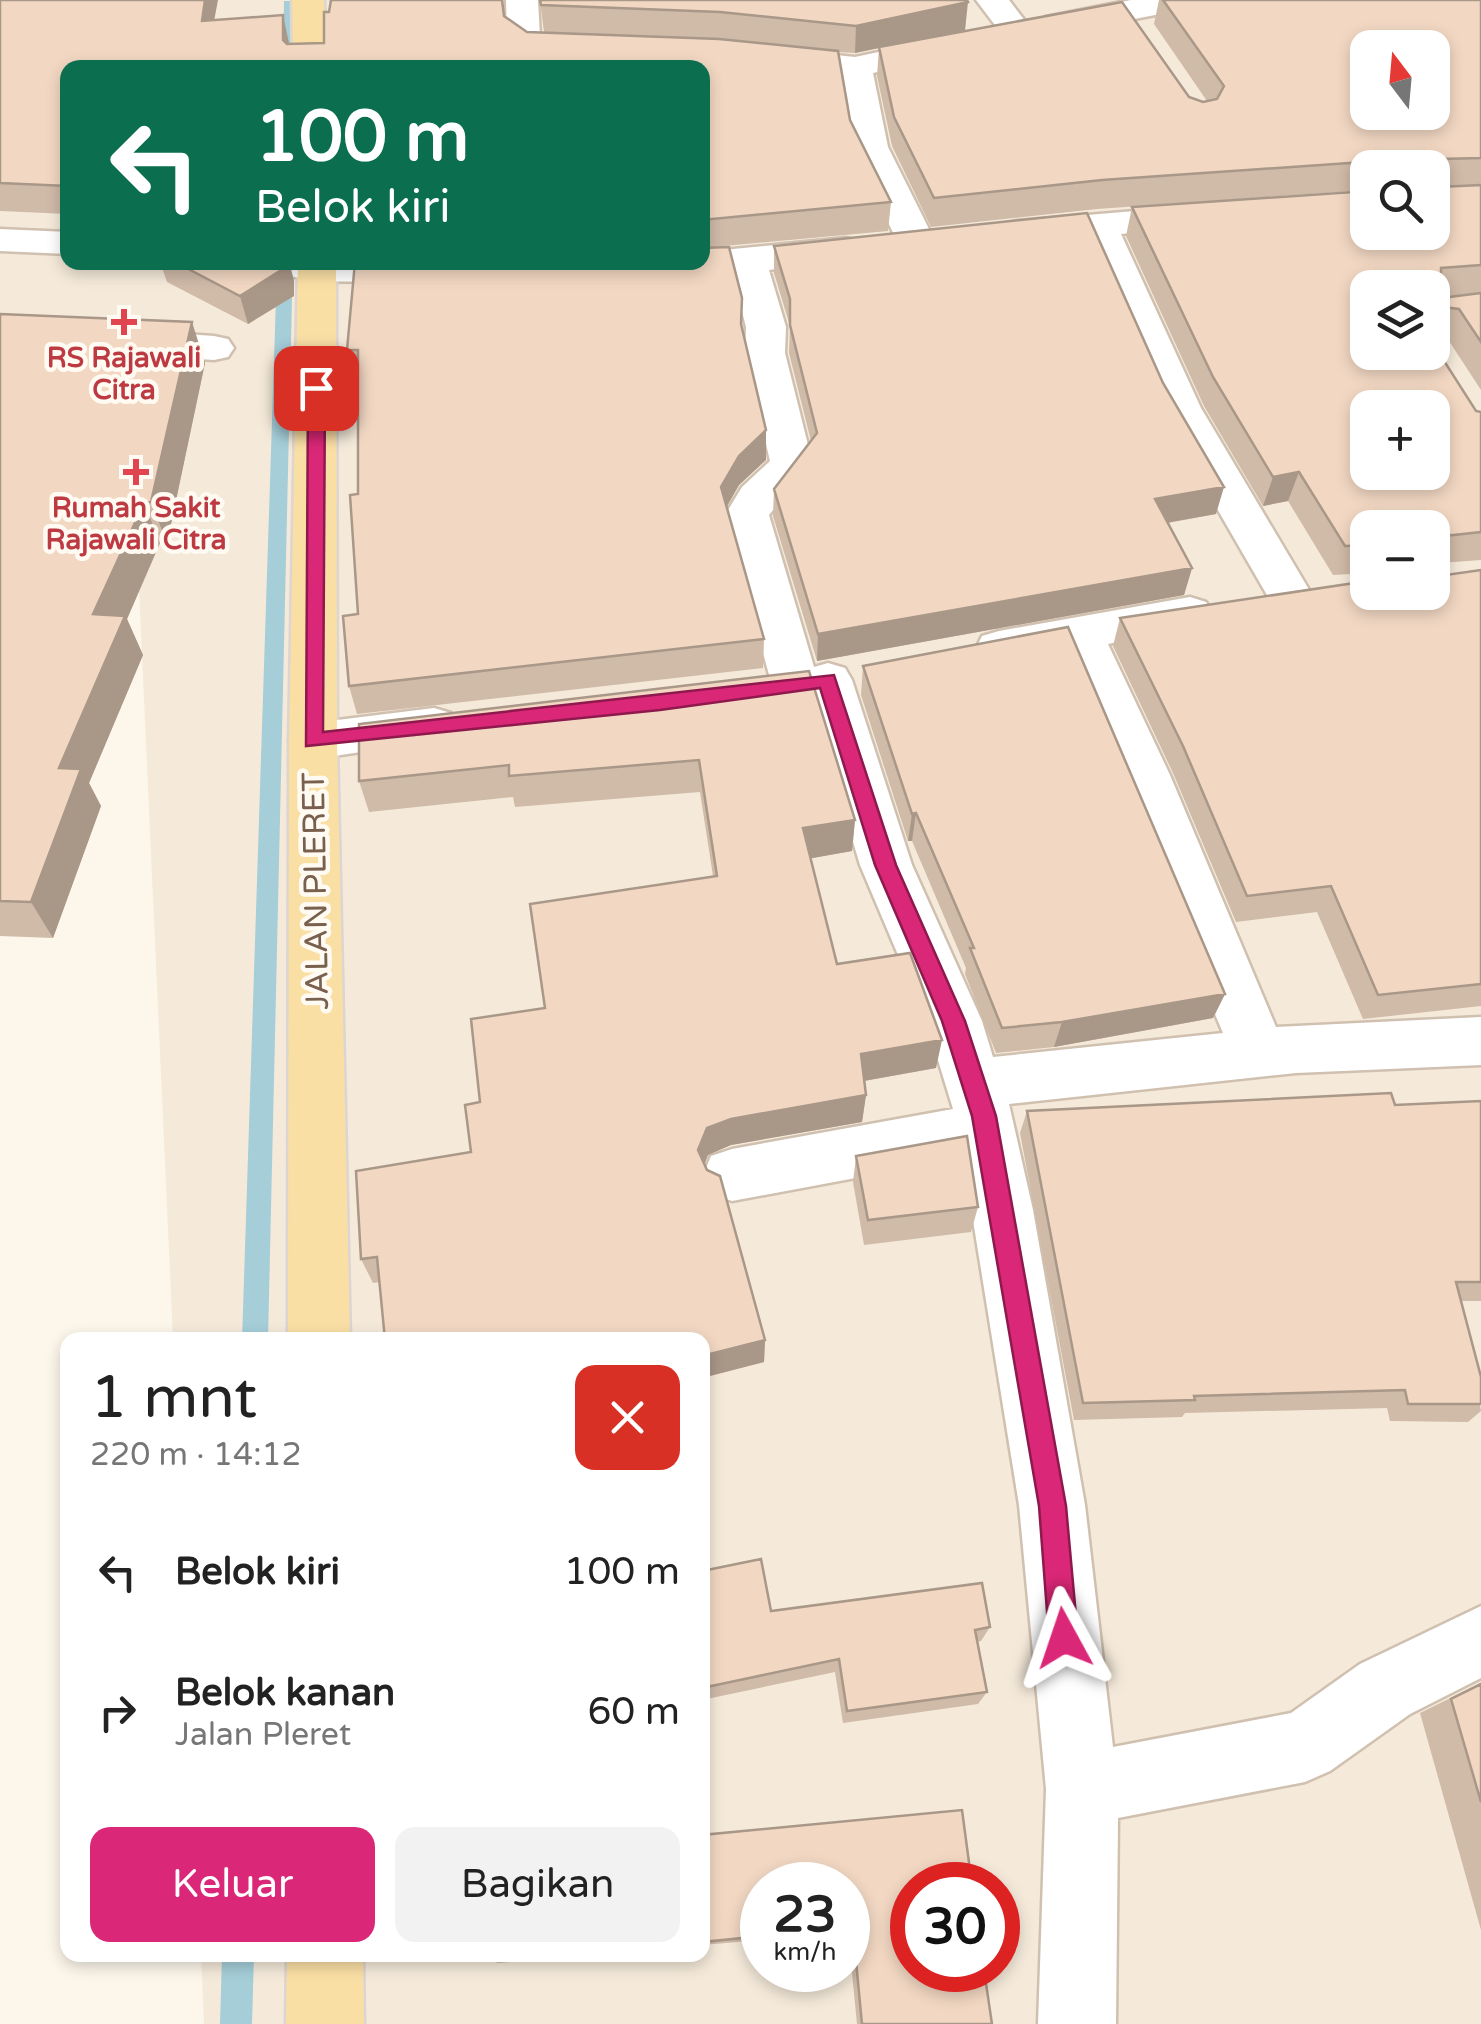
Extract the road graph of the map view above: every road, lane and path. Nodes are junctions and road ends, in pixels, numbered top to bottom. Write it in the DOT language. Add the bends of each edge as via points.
graph roads {
  1 [pos="308,0"];
  2 [pos="522,0"];
  3 [pos="992,0"];
  4 [pos="1182,0"];
  5 [pos="1123,6"];
  6 [pos="1016,30"];
  7 [pos="1148,42"];
  8 [pos="617,49"];
  9 [pos="740,56"];
  10 [pos="310,60"];
  11 [pos="854,67"];
  12 [pos="1232,214"];
  13 [pos="1097,224"];
  14 [pos="952,238"];
  15 [pos="0,240"];
  16 [pos="60,243"];
  17 [pos="748,261"];
  18 [pos="710,263"];
  19 [pos="317,270"];
  20 [pos="403,270"];
  21 [pos="468,273"];
  22 [pos="0,333"];
  23 [pos="214,348"];
  24 [pos="1078,631"];
  25 [pos="964,655"];
  26 [pos="481,720"];
  27 [pos="313,741"];
  28 [pos="1481,1041"];
  29 [pos="1260,1053"];
  30 [pos="980,1106"];
  31 [pos="732,1175"];
  32 [pos="319,1332"];
  33 [pos="1481,1641"];
  34 [pos="1082,1788"];
  35 [pos="325,1962"];
  36 [pos="326,2024"];
  37 [pos="1077,2024"];
  1 -- 10 [label="main road"];
  2 -- 8 [label="street" via="523,38 530,46"];
  3 -- 6 [label="street"];
  4 -- 5 [label="street"];
  5 -- 6 [label="street"];
  5 -- 7 [label="street"];
  6 -- 11 [label="street"];
  9 -- 11 [label="street"];
  11 -- 14 [label="street" via="870,148"];
  12 -- 13 [label="street"];
  13 -- 14 [label="street"];
  13 -- 24 [label="street" via="1276,601"];
  14 -- 17 [label="street"];
  15 -- 16 [label="street"];
  17 -- 18 [label="street"];
  17 -- 30 [label="street" via="791,461 785,474 756,493 748,515 939,985"];
  19 -- 27 [label="main road, JALAN PLERET"];
  20 -- 21 [label="street"];
  22 -- 23 [label="street"];
  24 -- 25 [label="street"];
  24 -- 29 [label="street"];
  26 -- 27 [label="street"];
  27 -- 32 [label="main road, JALAN PLERET"];
  28 -- 29 [label="street"];
  29 -- 30 [label="street"];
  30 -- 31 [label="street"];
  30 -- 34 [label="street" via="1052,1506"];
  33 -- 34 [label="street" via="1385,1689 1305,1746"];
  34 -- 37 [label="street"];
  35 -- 36 [label="main road"];
}
